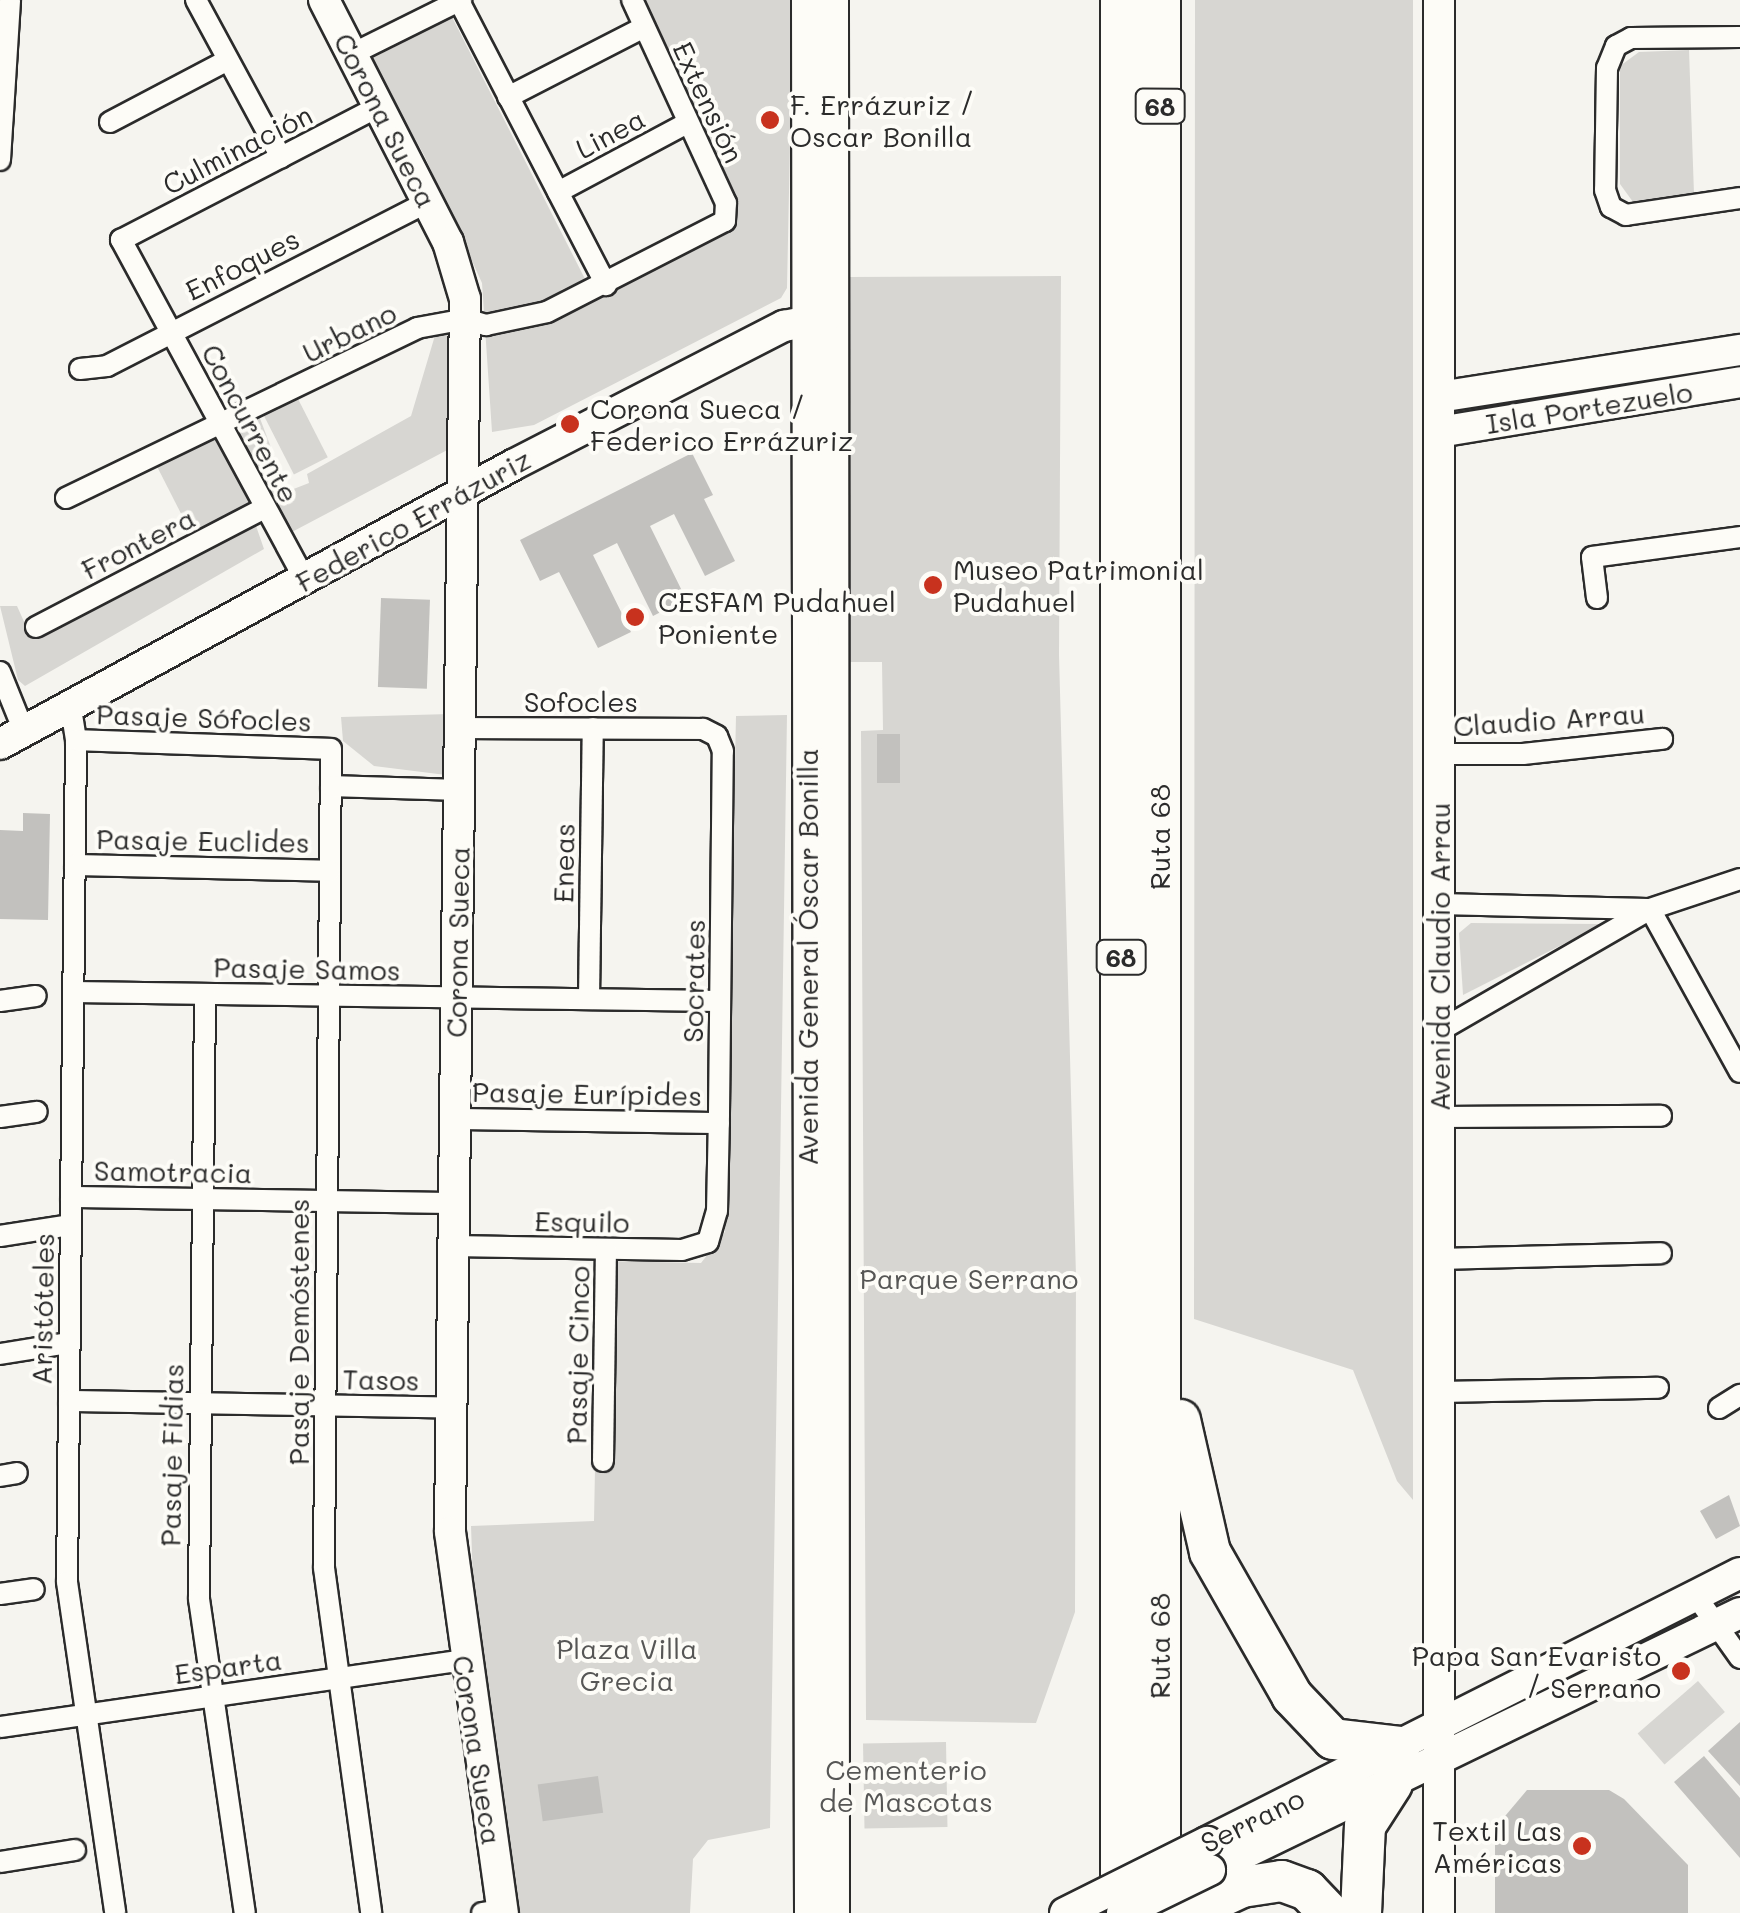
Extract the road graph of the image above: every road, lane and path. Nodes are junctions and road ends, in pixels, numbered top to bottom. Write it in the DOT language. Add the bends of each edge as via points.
graph roads {
  1 [pos="10,0"];
  2 [pos="196,0"];
  3 [pos="324,0"];
  4 [pos="460,0"];
  5 [pos="632,0"];
  6 [pos="807,0"];
  7 [pos="833,0"];
  8 [pos="1121,0"];
  9 [pos="1160,0"];
  10 [pos="1439,0"];
  11 [pos="644,27"];
  12 [pos="1740,37"];
  13 [pos="352,54"];
  14 [pos="228,60"];
  15 [pos="3,62"];
  16 [pos="508,97"];
  17 [pos="379,106"];
  18 [pos="110,122"];
  19 [pos="687,123"];
  20 [pos="281,157"];
  21 [pos="0,160"];
  22 [pos="558,192"];
  23 [pos="1740,198"];
  24 [pos="428,202"];
  25 [pos="718,226"];
  26 [pos="121,240"];
  27 [pos="606,285"];
  28 [pos="820,318"];
  29 [pos="466,319"];
  30 [pos="170,331"];
  31 [pos="1740,350"];
  32 [pos="80,369"];
  33 [pos="1740,382"];
  34 [pos="1439,397"];
  35 [pos="222,426"];
  36 [pos="1439,432"];
  37 [pos="462,493"];
  38 [pos="66,498"];
  39 [pos="266,508"];
  40 [pos="1740,537"];
  41 [pos="305,580"];
  42 [pos="1597,598"];
  43 [pos="36,627"];
  44 [pos="0,672"];
  45 [pos="70,702"];
  46 [pos="460,728"];
  47 [pos="593,728"];
  48 [pos="702,729"];
  49 [pos="12,736"];
  50 [pos="1662,739"];
  51 [pos="76,740"];
  52 [pos="331,748"];
  53 [pos="1439,754"];
  54 [pos="331,786"];
  55 [pos="459,790"];
  56 [pos="75,864"];
  57 [pos="330,871"];
  58 [pos="1740,879"];
  59 [pos="1439,904"];
  60 [pos="1650,909"];
  61 [pos="73,992"];
  62 [pos="204,994"];
  63 [pos="36,996"];
  64 [pos="329,996"];
  65 [pos="456,997"];
  66 [pos="589,999"];
  67 [pos="0,1001"];
  68 [pos="720,1001"];
  69 [pos="1439,1031"];
  70 [pos="1740,1072"];
  71 [pos="38,1112"];
  72 [pos="1661,1116"];
  73 [pos="0,1118"];
  74 [pos="1439,1118"];
  75 [pos="455,1119"];
  76 [pos="719,1122"];
  77 [pos="1160,1143"];
  78 [pos="71,1197"];
  79 [pos="202,1199"];
  80 [pos="327,1201"];
  81 [pos="454,1203"];
  82 [pos="70,1225"];
  83 [pos="0,1236"];
  84 [pos="708,1242"];
  85 [pos="453,1246"];
  86 [pos="606,1250"];
  87 [pos="1662,1254"];
  88 [pos="1439,1259"];
  89 [pos="69,1343"];
  90 [pos="0,1354"];
  91 [pos="1658,1388"];
  92 [pos="1440,1392"];
  93 [pos="1740,1395"];
  94 [pos="69,1401"];
  95 [pos="199,1403"];
  96 [pos="325,1406"];
  97 [pos="451,1408"];
  98 [pos="1718,1408"];
  99 [pos="602,1461"];
  100 [pos="1740,1573"];
  101 [pos="34,1589"];
  102 [pos="0,1594"];
  103 [pos="1696,1596"];
  104 [pos="1740,1612"];
  105 [pos="1713,1627"];
  106 [pos="1740,1658"];
  107 [pos="464,1660"];
  108 [pos="335,1679"];
  109 [pos="211,1696"];
  110 [pos="86,1714"];
  111 [pos="0,1727"];
  112 [pos="1439,1744"];
  113 [pos="1396,1765"];
  114 [pos="76,1850"];
  115 [pos="0,1862"];
  116 [pos="1202,1882"];
  117 [pos="496,1912"];
  118 [pos="116,1913"];
  119 [pos="244,1913"];
  120 [pos="370,1913"];
  121 [pos="810,1913"];
  122 [pos="834,1913"];
  123 [pos="1065,1913"];
  124 [pos="1121,1913"];
  125 [pos="1160,1913"];
  126 [pos="1329,1913"];
  127 [pos="1360,1913"];
  128 [pos="1439,1913"];
  1 -- 15 [label="street"];
  2 -- 14 [label="street"];
  3 -- 13 [label="street, Corona Sueca"];
  4 -- 13 [label="street"];
  4 -- 16 [label="street"];
  5 -- 11 [label="street, Extensión"];
  6 -- 28 [label="street, Avenida General Óscar Bonilla"];
  7 -- 28 [label="street, Avenida General Óscar Bonilla"];
  8 -- 124 [label="highway, Ruta 68 / 68"];
  9 -- 77 [label="highway, Ruta 68 / 68"];
  10 -- 34 [label="street, Avenida Claudio Arrau"];
  11 -- 16 [label="street"];
  11 -- 19 [label="street, Extensión"];
  12 -- 23 [label="street" via="1631,38 1616,46 1607,68 1605,190 1611,207 1626,216"];
  13 -- 17 [label="street, Corona Sueca"];
  14 -- 18 [label="street"];
  14 -- 20 [label="street"];
  15 -- 21 [label="street"];
  16 -- 22 [label="street"];
  17 -- 20 [label="street, Culminación"];
  17 -- 24 [label="street, Corona Sueca"];
  19 -- 22 [label="street, Linea"];
  19 -- 25 [label="street, Extensión" via="728,209"];
  20 -- 26 [label="street, Culminación"];
  22 -- 27 [label="street"];
  24 -- 29 [label="street, Corona Sueca" via="456,260"];
  24 -- 30 [label="street, Enfoques"];
  25 -- 27 [label="street, Urbano"];
  26 -- 30 [label="street, Concurrente"];
  27 -- 29 [label="street, Urbano" via="547,312 486,325"];
  28 -- 37 [label="street, Federico Errázuriz"];
  28 -- 121 [label="street, Avenida General Óscar Bonilla"];
  28 -- 122 [label="street, Avenida General Óscar Bonilla"];
  29 -- 35 [label="street, Urbano" via="417,328"];
  29 -- 37 [label="street, Corona Sueca"];
  30 -- 32 [label="street, Enfoques" via="108,366"];
  30 -- 35 [label="street, Concurrente"];
  31 -- 34 [label="street, Isla Portezuelo"];
  33 -- 36 [label="street, Isla Portezuelo"];
  34 -- 36 [label="street, Avenida Claudio Arrau"];
  35 -- 38 [label="street, Urbano"];
  35 -- 39 [label="street, Concurrente"];
  36 -- 53 [label="street, Avenida Claudio Arrau"];
  37 -- 41 [label="street, Federico Errázuriz"];
  37 -- 46 [label="street, Corona Sueca"];
  39 -- 41 [label="street, Concurrente"];
  39 -- 43 [label="street, Frontera"];
  40 -- 42 [label="street" via="1592,557"];
  41 -- 45 [label="street, Federico Errázuriz"];
  44 -- 49 [label="street"];
  45 -- 49 [label="street, Federico Errázuriz"];
  45 -- 51 [label="street, Aristóteles"];
  46 -- 47 [label="street, Sofocles"];
  46 -- 55 [label="street, Corona Sueca"];
  47 -- 48 [label="street, Sofocles"];
  47 -- 66 [label="street, Eneas"];
  48 -- 68 [label="street, Socrates" via="717,736 723,751"];
  50 -- 53 [label="street, Claudio Arrau" via="1523,754"];
  51 -- 52 [label="street, Pasaje Sófocles"];
  51 -- 56 [label="street, Aristóteles"];
  52 -- 54 [label="street, Pasaje Demóstenes"];
  53 -- 59 [label="street, Avenida Claudio Arrau"];
  54 -- 55 [label="street"];
  54 -- 57 [label="street, Pasaje Demóstenes"];
  55 -- 65 [label="street, Corona Sueca"];
  56 -- 57 [label="street, Pasaje Euclides"];
  56 -- 61 [label="street, Aristóteles"];
  57 -- 64 [label="street, Pasaje Demóstenes"];
  58 -- 60 [label="street"];
  59 -- 60 [label="street"];
  59 -- 69 [label="street, Avenida Claudio Arrau"];
  60 -- 69 [label="street"];
  60 -- 70 [label="street"];
  61 -- 62 [label="street, Pasaje Samos"];
  61 -- 78 [label="street, Aristóteles"];
  62 -- 64 [label="street, Pasaje Samos"];
  62 -- 79 [label="street, Pasaje Fidias"];
  63 -- 67 [label="street"];
  64 -- 65 [label="street, Pasaje Samos"];
  64 -- 80 [label="street, Pasaje Demóstenes"];
  65 -- 66 [label="street, Pasaje Samos"];
  65 -- 75 [label="street, Corona Sueca"];
  66 -- 68 [label="street, Pasaje Samos"];
  68 -- 76 [label="street, Socrates"];
  69 -- 74 [label="street, Avenida Claudio Arrau"];
  71 -- 73 [label="street"];
  72 -- 74 [label="street"];
  74 -- 88 [label="street, Avenida Claudio Arrau"];
  75 -- 76 [label="street, Pasaje Eurípides"];
  75 -- 81 [label="street, Corona Sueca"];
  76 -- 84 [label="street, Socrates" via="717,1210"];
  77 -- 113 [label="highway" via="1181,1432 1210,1552 1242,1617 1322,1734"];
  77 -- 125 [label="highway, Ruta 68 / 68"];
  78 -- 79 [label="street, Samotracia"];
  78 -- 82 [label="street, Aristóteles"];
  79 -- 80 [label="street, Samotracia"];
  79 -- 95 [label="street, Pasaje Fidias"];
  80 -- 81 [label="street, Samotracia"];
  80 -- 96 [label="street, Pasaje Demóstenes"];
  81 -- 85 [label="street, Corona Sueca"];
  82 -- 83 [label="street"];
  82 -- 89 [label="street, Aristóteles"];
  84 -- 86 [label="street, Esquilo" via="682,1250"];
  85 -- 86 [label="street, Esquilo"];
  85 -- 97 [label="street, Corona Sueca"];
  86 -- 99 [label="street, Pasaje Cinco"];
  87 -- 88 [label="street"];
  88 -- 92 [label="street, Avenida Claudio Arrau"];
  89 -- 90 [label="street"];
  89 -- 94 [label="street, Aristóteles"];
  91 -- 92 [label="street"];
  92 -- 112 [label="street, Avenida Claudio Arrau"];
  93 -- 98 [label="street"];
  94 -- 95 [label="street, Tasos"];
  94 -- 110 [label="street, Aristóteles" via="66,1582"];
  95 -- 96 [label="street, Tasos"];
  95 -- 109 [label="street, Pasaje Fidias" via="199,1598"];
  96 -- 97 [label="street, Tasos"];
  96 -- 108 [label="street, Pasaje Demóstenes" via="324,1568"];
  97 -- 107 [label="street, Corona Sueca" via="452,1568"];
  100 -- 103 [label="street"];
  101 -- 102 [label="street"];
  103 -- 105 [label="street"];
  103 -- 112 [label="street" via="1544,1669"];
  104 -- 105 [label="street"];
  105 -- 106 [label="street"];
  105 -- 112 [label="street"];
  107 -- 108 [label="street, Esparta"];
  107 -- 117 [label="street, Corona Sueca"];
  108 -- 109 [label="street, Esparta"];
  108 -- 120 [label="street, Pasaje Demóstenes"];
  109 -- 110 [label="street, Esparta"];
  109 -- 119 [label="street, Pasaje Fidias"];
  110 -- 111 [label="street, Esparta"];
  110 -- 118 [label="street, Aristóteles"];
  112 -- 113 [label="street, Serrano"];
  112 -- 128 [label="street, Avenida Claudio Arrau"];
  113 -- 116 [label="street, Serrano"];
  113 -- 127 [label="highway" via="1363,1836"];
  114 -- 115 [label="street"];
  116 -- 123 [label="street, Serrano, bridge"];
  116 -- 124 [label="street, Serrano, bridge"];
  116 -- 126 [label="highway" via="1282,1881 1308,1890"];
}
